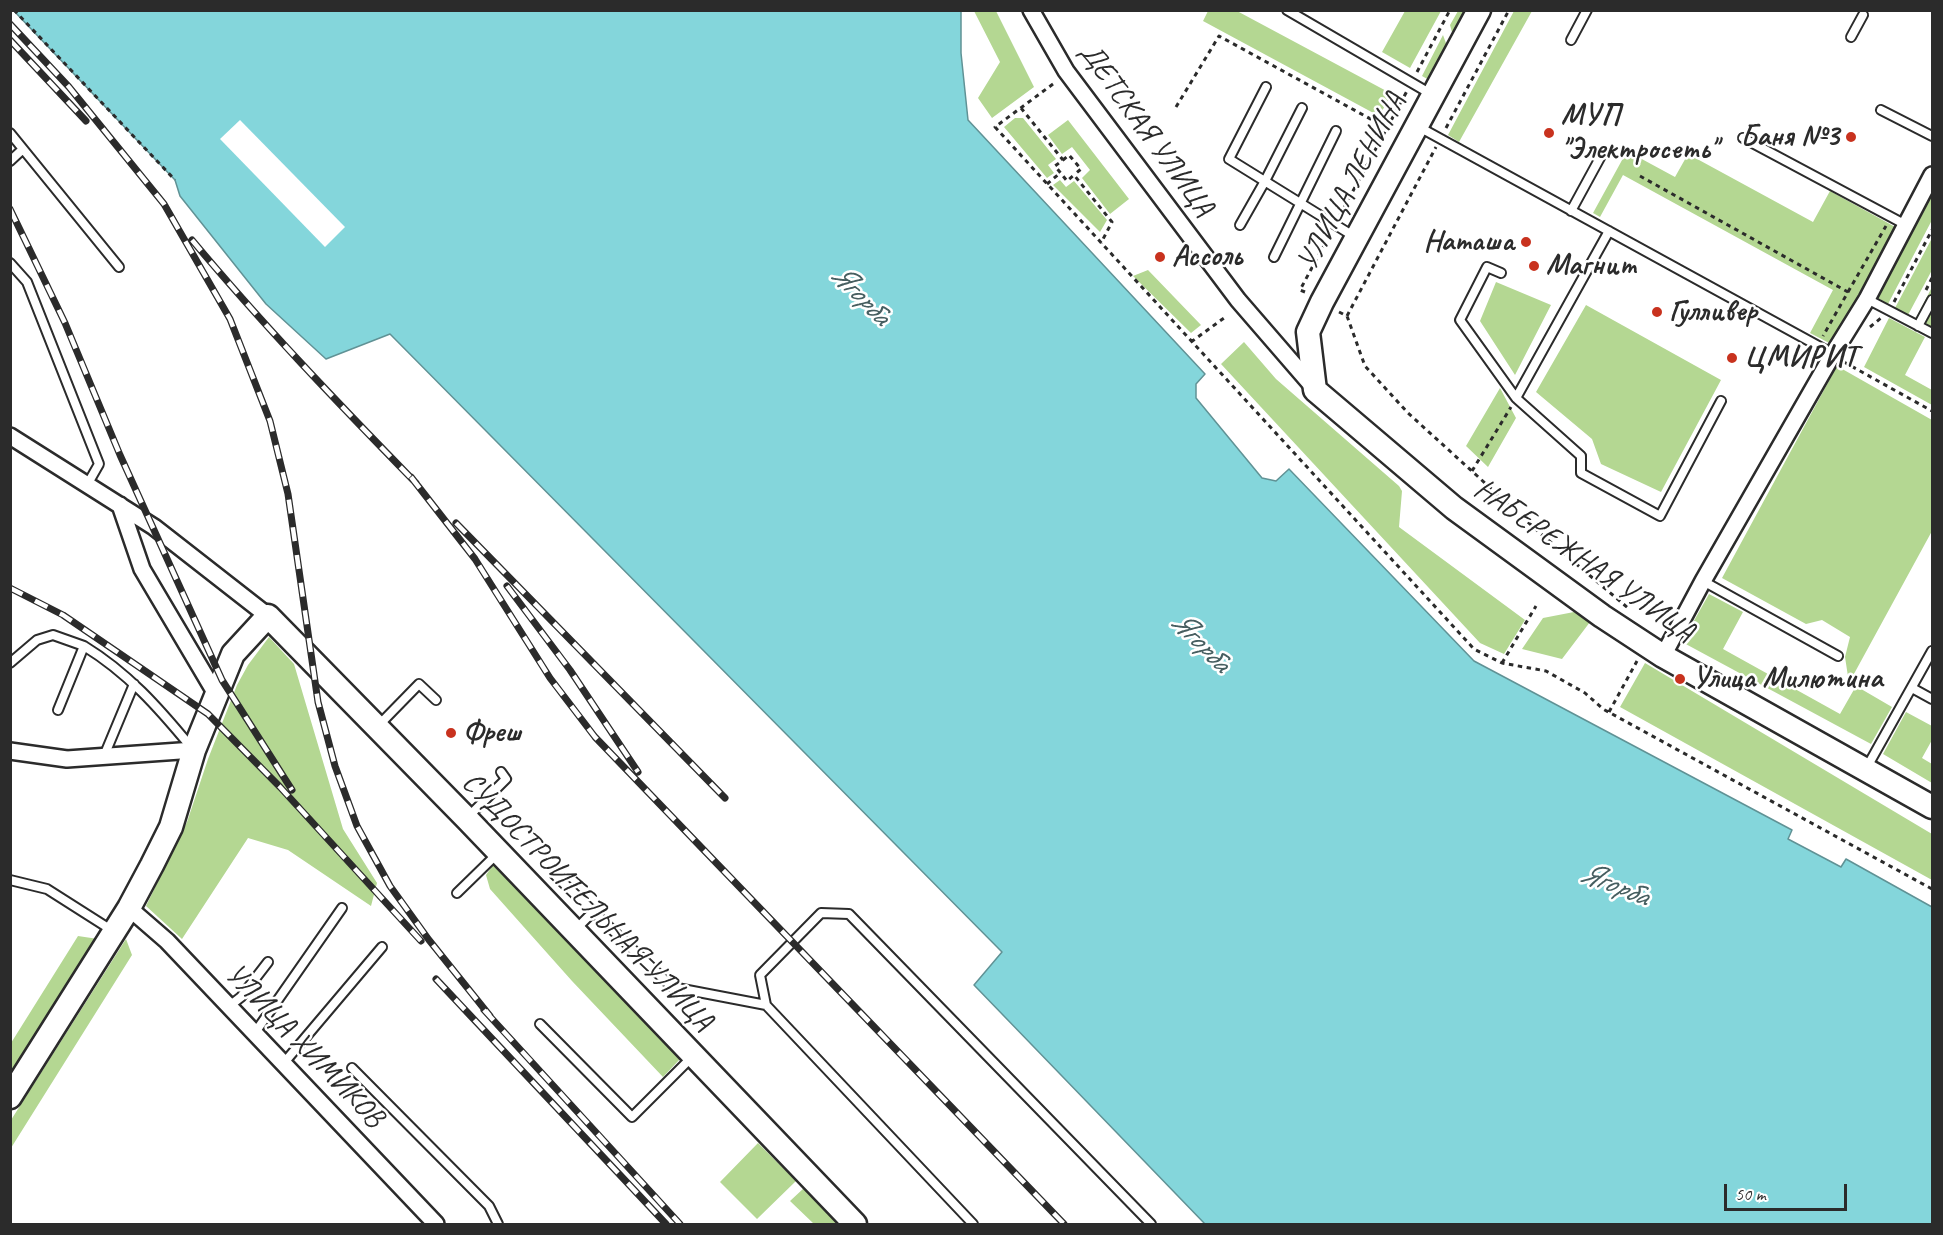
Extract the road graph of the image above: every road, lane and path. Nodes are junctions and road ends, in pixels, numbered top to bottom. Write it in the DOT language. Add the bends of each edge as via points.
graph roads {
  1 [pos="14,10"];
  2 [pos="1031,10"];
  3 [pos="1287,10"];
  4 [pos="1450,10"];
  5 [pos="1479,10"];
  6 [pos="1509,10"];
  7 [pos="1587,10"];
  8 [pos="1863,15"];
  9 [pos="1851,37"];
  10 [pos="1571,40"];
  11 [pos="1412,82"];
  12 [pos="1053,84"];
  13 [pos="1266,87"];
  14 [pos="1433,95"];
  15 [pos="1021,108"];
  16 [pos="1302,108"];
  17 [pos="1881,110"];
  18 [pos="1416,126"];
  19 [pos="1336,131"];
  20 [pos="10,133"];
  21 [pos="1932,136"];
  22 [pos="1743,138"];
  23 [pos="1441,139"];
  24 [pos="23,149"];
  25 [pos="1601,156"];
  26 [pos="1063,160"];
  27 [pos="10,161"];
  28 [pos="1060,173"];
  29 [pos="1074,175"];
  30 [pos="1932,175"];
  31 [pos="1640,176"];
  32 [pos="175,180"];
  33 [pos="1265,181"];
  34 [pos="1047,184"];
  35 [pos="1300,203"];
  36 [pos="1571,211"];
  37 [pos="1887,223"];
  38 [pos="1240,225"];
  39 [pos="1906,225"];
  40 [pos="1932,230"];
  41 [pos="1609,231"];
  42 [pos="1356,238"];
  43 [pos="1101,243"];
  44 [pos="1274,257"];
  45 [pos="10,263"];
  46 [pos="119,267"];
  47 [pos="1501,273"];
  48 [pos="1848,292"];
  49 [pos="1867,299"];
  50 [pos="1932,300"];
  51 [pos="1890,311"];
  52 [pos="1347,316"];
  53 [pos="1224,318"];
  54 [pos="1918,326"];
  55 [pos="1863,332"];
  56 [pos="1932,333"];
  57 [pos="1823,338"];
  58 [pos="1191,342"];
  59 [pos="1833,354"];
  60 [pos="1365,366"];
  61 [pos="1315,390"];
  62 [pos="1516,398"];
  63 [pos="1721,401"];
  64 [pos="1932,411"];
  65 [pos="10,436"];
  66 [pos="1472,471"];
  67 [pos="87,484"];
  68 [pos="120,505"];
  69 [pos="1703,581"];
  70 [pos="1536,606"];
  71 [pos="1630,609"];
  72 [pos="268,616"];
  73 [pos="84,646"];
  74 [pos="1932,651"];
  75 [pos="1662,656"];
  76 [pos="1838,656"];
  77 [pos="10,663"];
  78 [pos="1502,663"];
  79 [pos="1631,671"];
  80 [pos="134,684"];
  81 [pos="1912,688"];
  82 [pos="216,694"];
  83 [pos="1932,699"];
  84 [pos="436,700"];
  85 [pos="58,710"];
  86 [pos="1609,712"];
  87 [pos="377,727"];
  88 [pos="194,750"];
  89 [pos="18,752"];
  90 [pos="104,756"];
  91 [pos="10,760"];
  92 [pos="1866,769"];
  93 [pos="501,772"];
  94 [pos="1932,807"];
  95 [pos="467,819"];
  96 [pos="499,852"];
  97 [pos="555,875"];
  98 [pos="10,880"];
  99 [pos="1932,889"];
  100 [pos="457,893"];
  101 [pos="129,908"];
  102 [pos="342,908"];
  103 [pos="593,912"];
  104 [pos="574,931"];
  105 [pos="114,932"];
  106 [pos="382,947"];
  107 [pos="268,962"];
  108 [pos="766,1005"];
  109 [pos="228,1007"];
  110 [pos="540,1024"];
  111 [pos="254,1034"];
  112 [pos="693,1056"];
  113 [pos="283,1064"];
  114 [pos="352,1068"];
  115 [pos="10,1097"];
  116 [pos="436,1224"];
  117 [pos="498,1224"];
  118 [pos="855,1224"];
  119 [pos="973,1224"];
  120 [pos="1151,1224"];
  1 -- 32 [label="path"];
  2 -- 61 [label="street, ДЕТСКАЯ УЛИЦА" via="1080,90 1238,300"];
  3 -- 11 [label="lane"];
  4 -- 11 [label="path"];
  5 -- 14 [label="main road, УЛИЦА ЛЕНИНА"];
  6 -- 23 [label="path"];
  7 -- 10 [label="lane"];
  8 -- 9 [label="lane"];
  11 -- 14 [label="lane"];
  12 -- 15 [label="path"];
  13 -- 33 [label="lane" via="1229,159"];
  14 -- 18 [label="main road, УЛИЦА ЛЕНИНА"];
  15 -- 26 [label="path"];
  15 -- 34 [label="path" via="995,127"];
  16 -- 33 [label="lane"];
  17 -- 21 [label="lane"];
  18 -- 23 [label="lane"];
  18 -- 42 [label="main road, УЛИЦА ЛЕНИНА"];
  19 -- 35 [label="lane"];
  20 -- 24 [label="lane"];
  22 -- 39 [label="lane"];
  23 -- 36 [label="lane"];
  23 -- 52 [label="path"];
  24 -- 27 [label="lane"];
  24 -- 46 [label="lane"];
  25 -- 36 [label="lane"];
  26 -- 28 [label="path" via="1055,166"];
  26 -- 29 [label="path" via="1069,155 1081,169"];
  28 -- 29 [label="path" via="1066,181"];
  28 -- 34 [label="path"];
  29 -- 43 [label="path" via="1112,222"];
  30 -- 39 [label="street"];
  31 -- 48 [label="path"];
  33 -- 35 [label="lane"];
  33 -- 38 [label="lane"];
  34 -- 43 [label="path"];
  35 -- 42 [label="lane"];
  35 -- 44 [label="lane"];
  36 -- 41 [label="lane"];
  37 -- 48 [label="path"];
  39 -- 49 [label="street"];
  40 -- 51 [label="path"];
  41 -- 59 [label="lane"];
  41 -- 62 [label="lane"];
  42 -- 61 [label="main road, УЛИЦА ЛЕНИНА" via="1308,332"];
  43 -- 58 [label="path"];
  45 -- 67 [label="lane" via="27,282 99,464"];
  47 -- 62 [label="lane" via="1487,267 1460,320"];
  48 -- 57 [label="path"];
  49 -- 51 [label="lane"];
  49 -- 59 [label="street"];
  50 -- 54 [label="lane"];
  51 -- 54 [label="lane"];
  51 -- 55 [label="path"];
  53 -- 58 [label="path"];
  54 -- 56 [label="lane"];
  58 -- 78 [label="path" via="1474,649"];
  59 -- 64 [label="path"];
  59 -- 69 [label="street"];
  60 -- 66 [label="path" via="1408,413"];
  61 -- 75 [label="main road, НАБЕРЕЖНАЯ УЛИЦА" via="1454,508"];
  62 -- 63 [label="lane" via="1581,456 1581,473 1660,516"];
  62 -- 66 [label="path"];
  65 -- 67 [label="street, СУДОСТРОИТЕЛЬНАЯ УЛИЦА"];
  66 -- 71 [label="path"];
  67 -- 68 [label="street, СУДОСТРОИТЕЛЬНАЯ УЛИЦА"];
  68 -- 72 [label="street, СУДОСТРОИТЕЛЬНАЯ УЛИЦА"];
  68 -- 82 [label="street" via="142,569"];
  69 -- 75 [label="street"];
  69 -- 76 [label="lane"];
  70 -- 78 [label="path"];
  72 -- 82 [label="main road" via="233,654"];
  72 -- 87 [label="main road, СУДОСТРОИТЕЛЬНАЯ УЛИЦА"];
  73 -- 77 [label="lane" via="52,635 37,640"];
  73 -- 80 [label="lane"];
  73 -- 85 [label="lane"];
  74 -- 81 [label="lane"];
  75 -- 92 [label="main road, НАБЕРЕЖНАЯ УЛИЦА"];
  78 -- 86 [label="path" via="1546,671"];
  79 -- 86 [label="path"];
  80 -- 88 [label="lane"];
  80 -- 90 [label="lane"];
  81 -- 83 [label="lane"];
  81 -- 92 [label="lane"];
  82 -- 88 [label="main road"];
  84 -- 87 [label="lane" via="418,684"];
  86 -- 99 [label="path"];
  87 -- 95 [label="main road, СУДОСТРОИТЕЛЬНАЯ УЛИЦА"];
  88 -- 90 [label="street"];
  88 -- 101 [label="main road" via="171,827"];
  89 -- 90 [label="street" via="67,759"];
  89 -- 91 [label="lane"];
  92 -- 94 [label="main road, НАБЕРЕЖНАЯ УЛИЦА"];
  93 -- 95 [label="lane" via="506,780"];
  95 -- 96 [label="main road, СУДОСТРОИТЕЛЬНАЯ УЛИЦА"];
  96 -- 100 [label="lane"];
  96 -- 104 [label="main road, СУДОСТРОИТЕЛЬНАЯ УЛИЦА"];
  97 -- 103 [label="lane"];
  98 -- 105 [label="lane" via="47,889"];
  101 -- 105 [label="main road"];
  101 -- 109 [label="street, УЛИЦА ХИМИКОВ" via="167,941"];
  102 -- 111 [label="lane"];
  103 -- 104 [label="lane"];
  103 -- 108 [label="lane" via="672,987"];
  104 -- 112 [label="main road, СУДОСТРОИТЕЛЬНАЯ УЛИЦА"];
  105 -- 115 [label="main road"];
  106 -- 113 [label="lane"];
  107 -- 109 [label="lane" via="241,997"];
  108 -- 119 [label="lane"];
  108 -- 120 [label="lane" via="760,975 821,913 849,914"];
  109 -- 111 [label="street, УЛИЦА ХИМИКОВ"];
  110 -- 112 [label="lane" via="632,1117"];
  111 -- 113 [label="street, УЛИЦА ХИМИКОВ"];
  112 -- 118 [label="main road, СУДОСТРОИТЕЛЬНАЯ УЛИЦА"];
  113 -- 116 [label="street, УЛИЦА ХИМИКОВ"];
  114 -- 117 [label="lane" via="489,1206"];
}
